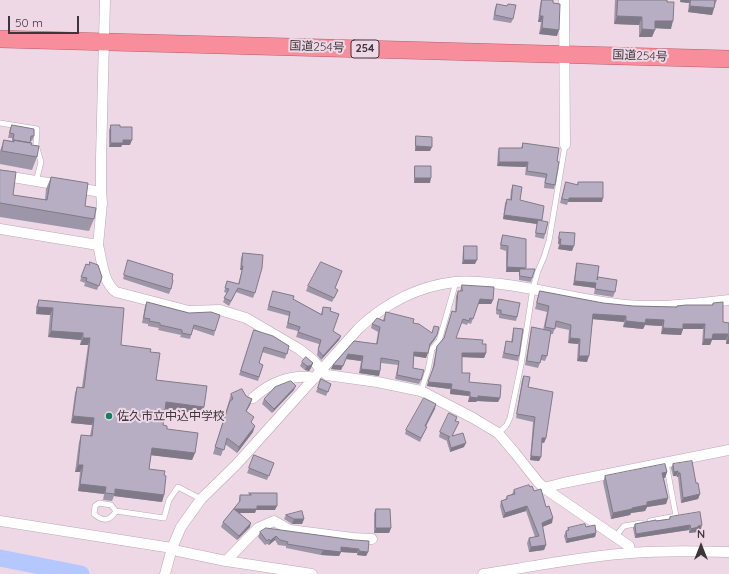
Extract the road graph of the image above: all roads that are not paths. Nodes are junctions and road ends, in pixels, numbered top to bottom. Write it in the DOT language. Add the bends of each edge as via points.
graph roads {
  1 [pos="105,0"];
  2 [pos="564,0"];
  3 [pos="0,39"];
  4 [pos="104,42"];
  5 [pos="565,54"];
  6 [pos="729,59"];
  7 [pos="0,123"];
  8 [pos="565,144"];
  9 [pos="33,153"];
  10 [pos="40,154"];
  11 [pos="0,175"];
  12 [pos="36,182"];
  13 [pos="101,192"];
  14 [pos="0,229"];
  15 [pos="98,245"];
  16 [pos="456,282"];
  17 [pos="533,288"];
  18 [pos="729,300"];
  19 [pos="318,375"];
  20 [pos="421,391"];
  21 [pos="253,398"];
  22 [pos="498,433"];
  23 [pos="729,450"];
  24 [pos="666,464"];
  25 [pos="544,488"];
  26 [pos="201,499"];
  27 [pos="116,511"];
  28 [pos="0,521"];
  29 [pos="615,537"];
  30 [pos="372,539"];
  31 [pos="171,550"];
  32 [pos="631,552"];
  33 [pos="729,552"];
  34 [pos="226,560"];
  35 [pos="165,574"];
  36 [pos="312,574"];
  37 [pos="483,574"];
  1 -- 4 [label="street"];
  2 -- 5 [label="street"];
  3 -- 4 [label="highway, 国道254号 / 254"];
  4 -- 5 [label="highway, 国道254号 / 254"];
  4 -- 13 [label="street"];
  5 -- 6 [label="highway, 国道254号 / 254"];
  5 -- 8 [label="street"];
  7 -- 10 [label="lane" via="37,129 36,145"];
  8 -- 17 [label="lane" via="549,241"];
  9 -- 10 [label="lane"];
  10 -- 12 [label="lane" via="41,162"];
  11 -- 12 [label="street"];
  12 -- 13 [label="street"];
  13 -- 15 [label="street"];
  14 -- 15 [label="street"];
  15 -- 19 [label="street" via="106,278 110,288 116,292 189,311 220,310 246,318 300,349 313,360"];
  16 -- 17 [label="street" via="474,281"];
  16 -- 19 [label="street" via="424,289 382,309 359,328"];
  16 -- 20 [label="lane" via="439,341 432,349"];
  17 -- 18 [label="street" via="578,298 634,305 678,305"];
  17 -- 22 [label="lane" via="510,418"];
  19 -- 20 [label="street" via="360,379"];
  19 -- 21 [label="street" via="295,377 263,388"];
  19 -- 26 [label="street" via="236,465"];
  20 -- 22 [label="street"];
  22 -- 25 [label="street"];
  23 -- 24 [label="street"];
  24 -- 25 [label="street"];
  24 -- 29 [label="lane" via="676,516 624,526"];
  25 -- 29 [label="street"];
  26 -- 27 [label="lane" via="178,487 169,500 164,518"];
  26 -- 31 [label="street" via="181,527"];
  28 -- 31 [label="street"];
  29 -- 32 [label="street" via="629,546"];
  30 -- 34 [label="street" via="290,530 274,521 258,528"];
  31 -- 34 [label="street"];
  31 -- 35 [label="street"];
  32 -- 33 [label="street"];
  32 -- 37 [label="street"];
  34 -- 36 [label="street"];
}
